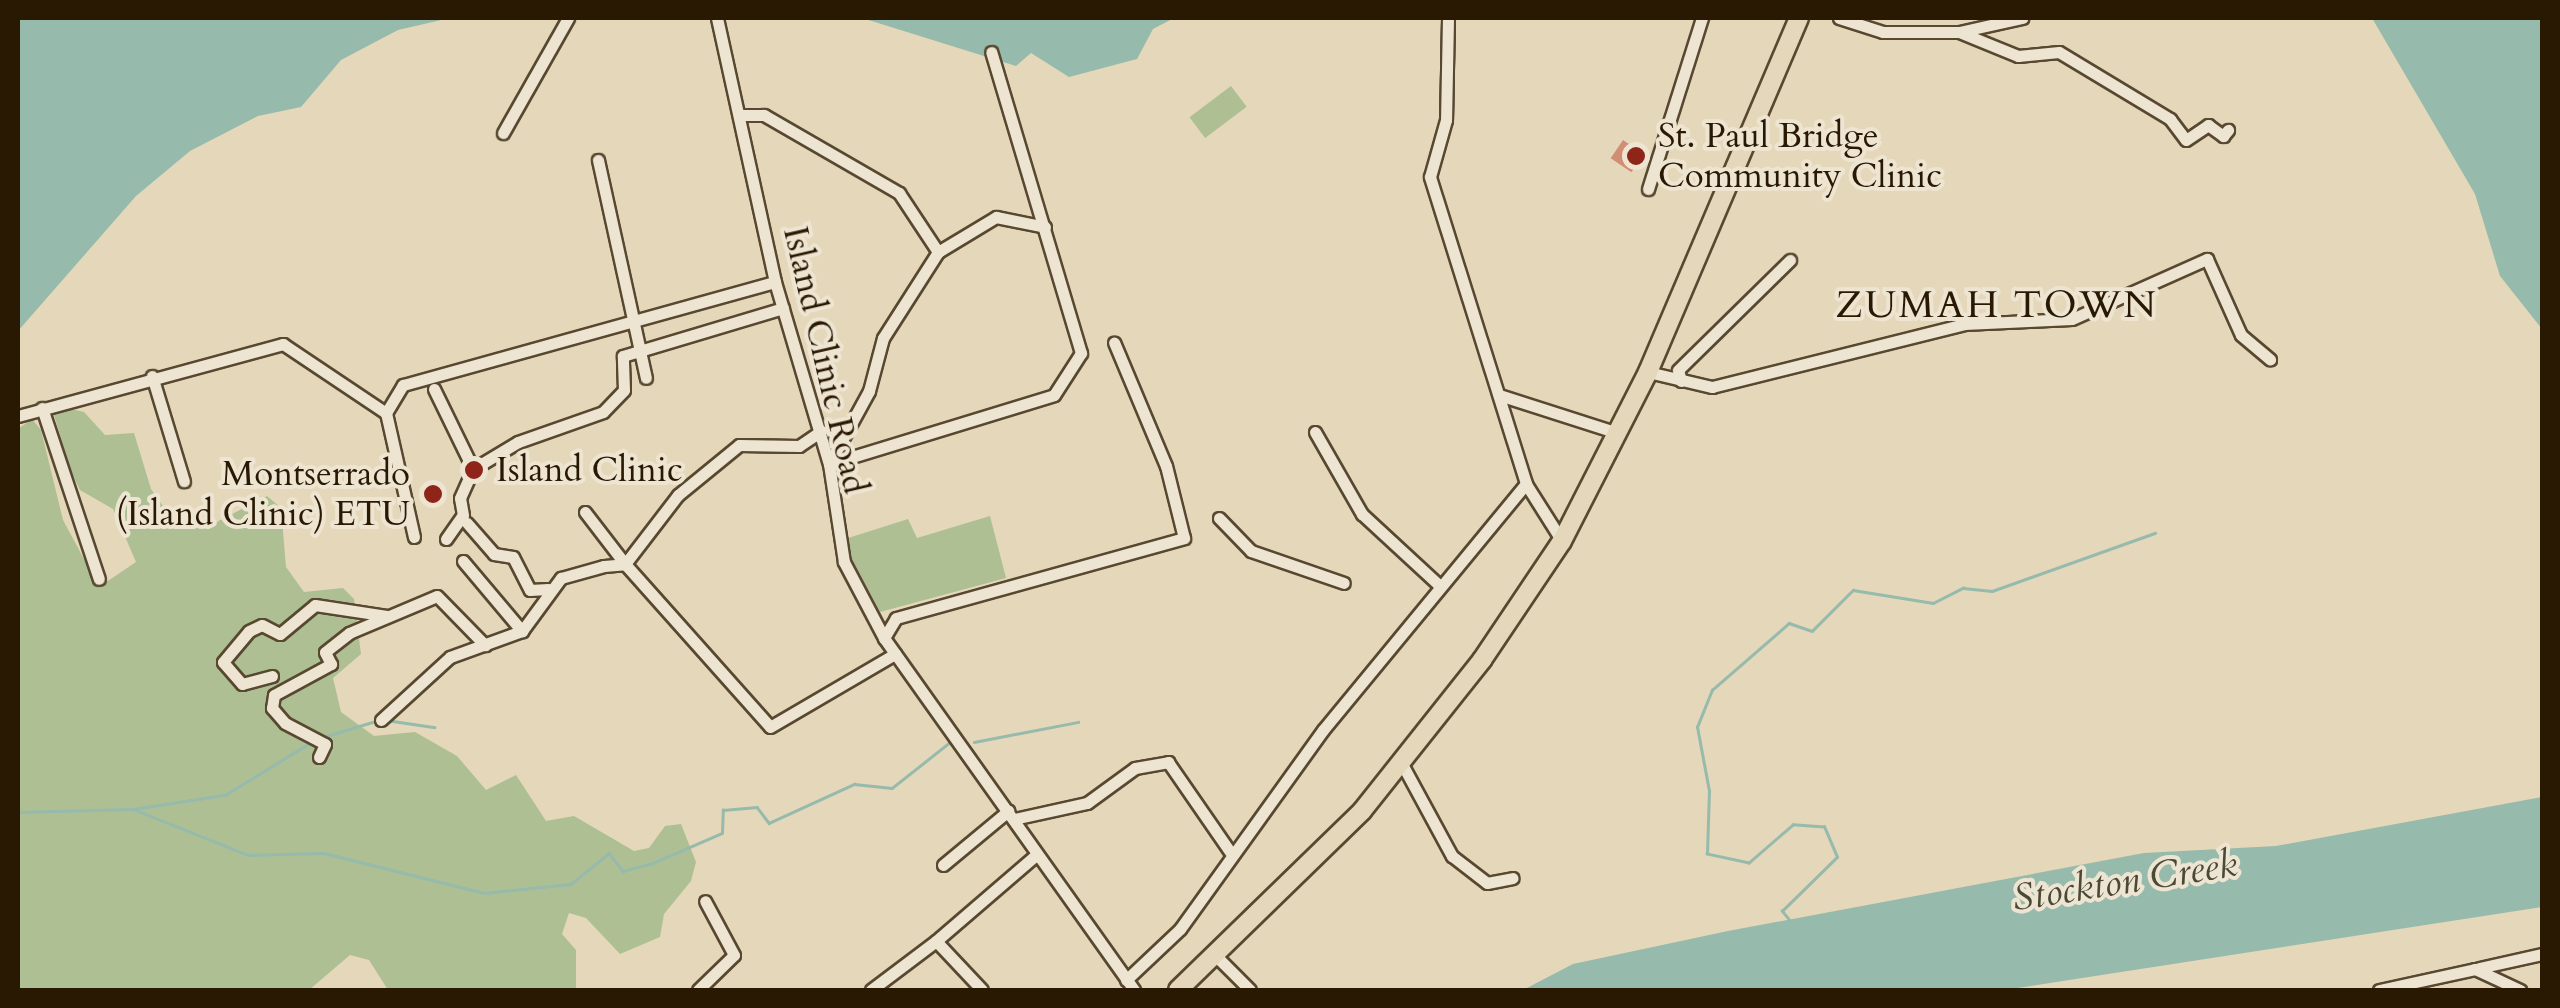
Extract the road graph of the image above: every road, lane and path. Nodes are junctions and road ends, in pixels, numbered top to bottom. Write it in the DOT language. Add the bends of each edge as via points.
graph roads {
  1 [pos="568,18"];
  2 [pos="716,18"];
  3 [pos="1448,18"];
  4 [pos="1702,18"];
  5 [pos="1799,18"];
  6 [pos="1839,18"];
  7 [pos="2018,19"];
  8 [pos="1959,32"];
  9 [pos="991,52"];
  10 [pos="743,115"];
  11 [pos="2228,130"];
  12 [pos="503,133"];
  13 [pos="598,160"];
  14 [pos="1648,188"];
  15 [pos="1046,227"];
  16 [pos="938,252"];
  17 [pos="1790,260"];
  18 [pos="775,282"];
  19 [pos="783,308"];
  20 [pos="632,327"];
  21 [pos="1114,342"];
  22 [pos="639,351"];
  23 [pos="2270,359"];
  24 [pos="1648,372"];
  25 [pos="152,376"];
  26 [pos="646,378"];
  27 [pos="1681,381"];
  28 [pos="434,389"];
  29 [pos="1500,395"];
  30 [pos="42,408"];
  31 [pos="386,413"];
  32 [pos="18,416"];
  33 [pos="820,431"];
  34 [pos="1315,432"];
  35 [pos="1618,433"];
  36 [pos="830,464"];
  37 [pos="473,469"];
  38 [pos="184,481"];
  39 [pos="1526,484"];
  40 [pos="586,512"];
  41 [pos="1219,518"];
  42 [pos="466,522"];
  43 [pos="414,537"];
  44 [pos="446,539"];
  45 [pos="1562,541"];
  46 [pos="463,561"];
  47 [pos="626,564"];
  48 [pos="99,580"];
  49 [pos="1344,582"];
  50 [pos="1439,585"];
  51 [pos="548,589"];
  52 [pos="392,618"];
  53 [pos="522,631"];
  54 [pos="884,638"];
  55 [pos="485,645"];
  56 [pos="895,654"];
  57 [pos="272,676"];
  58 [pos="381,720"];
  59 [pos="319,757"];
  60 [pos="1402,764"];
  61 [pos="1011,815"];
  62 [pos="1230,852"];
  63 [pos="1038,854"];
  64 [pos="943,865"];
  65 [pos="1513,878"];
  66 [pos="705,900"];
  67 [pos="936,941"];
  68 [pos="2542,954"];
  69 [pos="1216,956"];
  70 [pos="2475,969"];
  71 [pos="1130,985"];
  72 [pos="2404,987"];
  73 [pos="698,990"];
  74 [pos="871,990"];
  75 [pos="982,990"];
  76 [pos="1178,990"];
  77 [pos="1250,990"];
  78 [pos="2379,990"];
  79 [pos="2520,990"];
  1 -- 12 [label="street"];
  2 -- 10 [label="street, Island Clinic Road"];
  3 -- 29 [label="street" via="1446,120 1430,177"];
  4 -- 14 [label="street"];
  5 -- 24 [label="highway"];
  6 -- 8 [label="street" via="1884,32"];
  7 -- 8 [label="street"];
  8 -- 11 [label="street" via="2018,56 2059,52 2170,119 2186,140 2208,124 2223,136"];
  9 -- 15 [label="street"];
  10 -- 16 [label="street" via="764,115 899,193"];
  10 -- 18 [label="street, Island Clinic Road"];
  13 -- 20 [label="street"];
  15 -- 16 [label="street" via="996,217"];
  15 -- 36 [label="street" via="1082,354 1070,380 1054,395"];
  16 -- 36 [label="street" via="883,338 869,391"];
  17 -- 27 [label="street" via="1678,370"];
  18 -- 19 [label="street, Island Clinic Road"];
  18 -- 20 [label="street"];
  19 -- 22 [label="street"];
  19 -- 33 [label="street, Island Clinic Road"];
  20 -- 22 [label="street"];
  20 -- 31 [label="street" via="403,385"];
  21 -- 54 [label="street" via="1166,466 1184,538 896,618"];
  22 -- 26 [label="street"];
  22 -- 37 [label="street" via="623,356 624,390 604,412 518,442"];
  23 -- 27 [label="street" via="2241,336 2207,258 2072,319 1964,324 1712,387"];
  24 -- 27 [label="street"];
  24 -- 35 [label="highway"];
  25 -- 30 [label="street"];
  25 -- 31 [label="street" via="283,344"];
  25 -- 38 [label="street"];
  28 -- 37 [label="street"];
  29 -- 35 [label="street"];
  29 -- 39 [label="street"];
  30 -- 32 [label="street"];
  30 -- 48 [label="street"];
  31 -- 43 [label="street"];
  33 -- 36 [label="street, Island Clinic Road"];
  33 -- 47 [label="street" via="799,446 740,444 678,495"];
  34 -- 50 [label="street" via="1362,514"];
  35 -- 45 [label="highway"];
  36 -- 54 [label="street, Island Clinic Road" via="844,562"];
  37 -- 44 [label="street" via="460,498 463,515"];
  39 -- 45 [label="street"];
  39 -- 50 [label="street"];
  40 -- 47 [label="street"];
  41 -- 49 [label="street" via="1251,551"];
  42 -- 51 [label="street" via="494,554 513,557 530,590"];
  45 -- 60 [label="highway"];
  46 -- 53 [label="street"];
  47 -- 51 [label="street" via="561,578"];
  47 -- 56 [label="street" via="770,727"];
  50 -- 62 [label="street"];
  51 -- 53 [label="street"];
  52 -- 55 [label="street" via="437,596"];
  52 -- 57 [label="street" via="315,605 280,634 262,625 249,631 223,662 242,684"];
  52 -- 59 [label="street" via="349,633 325,652 331,664 274,694 272,708 285,723 325,744"];
  53 -- 55 [label="street"];
  54 -- 56 [label="street, Island Clinic Road"];
  55 -- 58 [label="street" via="450,657"];
  56 -- 61 [label="street, Island Clinic Road"];
  60 -- 65 [label="street" via="1452,856 1487,883"];
  60 -- 69 [label="highway" via="1313,864"];
  61 -- 62 [label="street" via="1088,803 1135,768 1168,762"];
  61 -- 63 [label="street, Island Clinic Road"];
  61 -- 64 [label="street"];
  62 -- 71 [label="street" via="1180,929"];
  63 -- 67 [label="street"];
  63 -- 71 [label="street, Island Clinic Road"];
  66 -- 73 [label="street" via="734,955"];
  67 -- 74 [label="street"];
  67 -- 75 [label="street"];
  68 -- 70 [label="street"];
  69 -- 76 [label="highway"];
  69 -- 77 [label="street"];
  70 -- 72 [label="street"];
  70 -- 79 [label="street"];
  72 -- 78 [label="street"];
}
